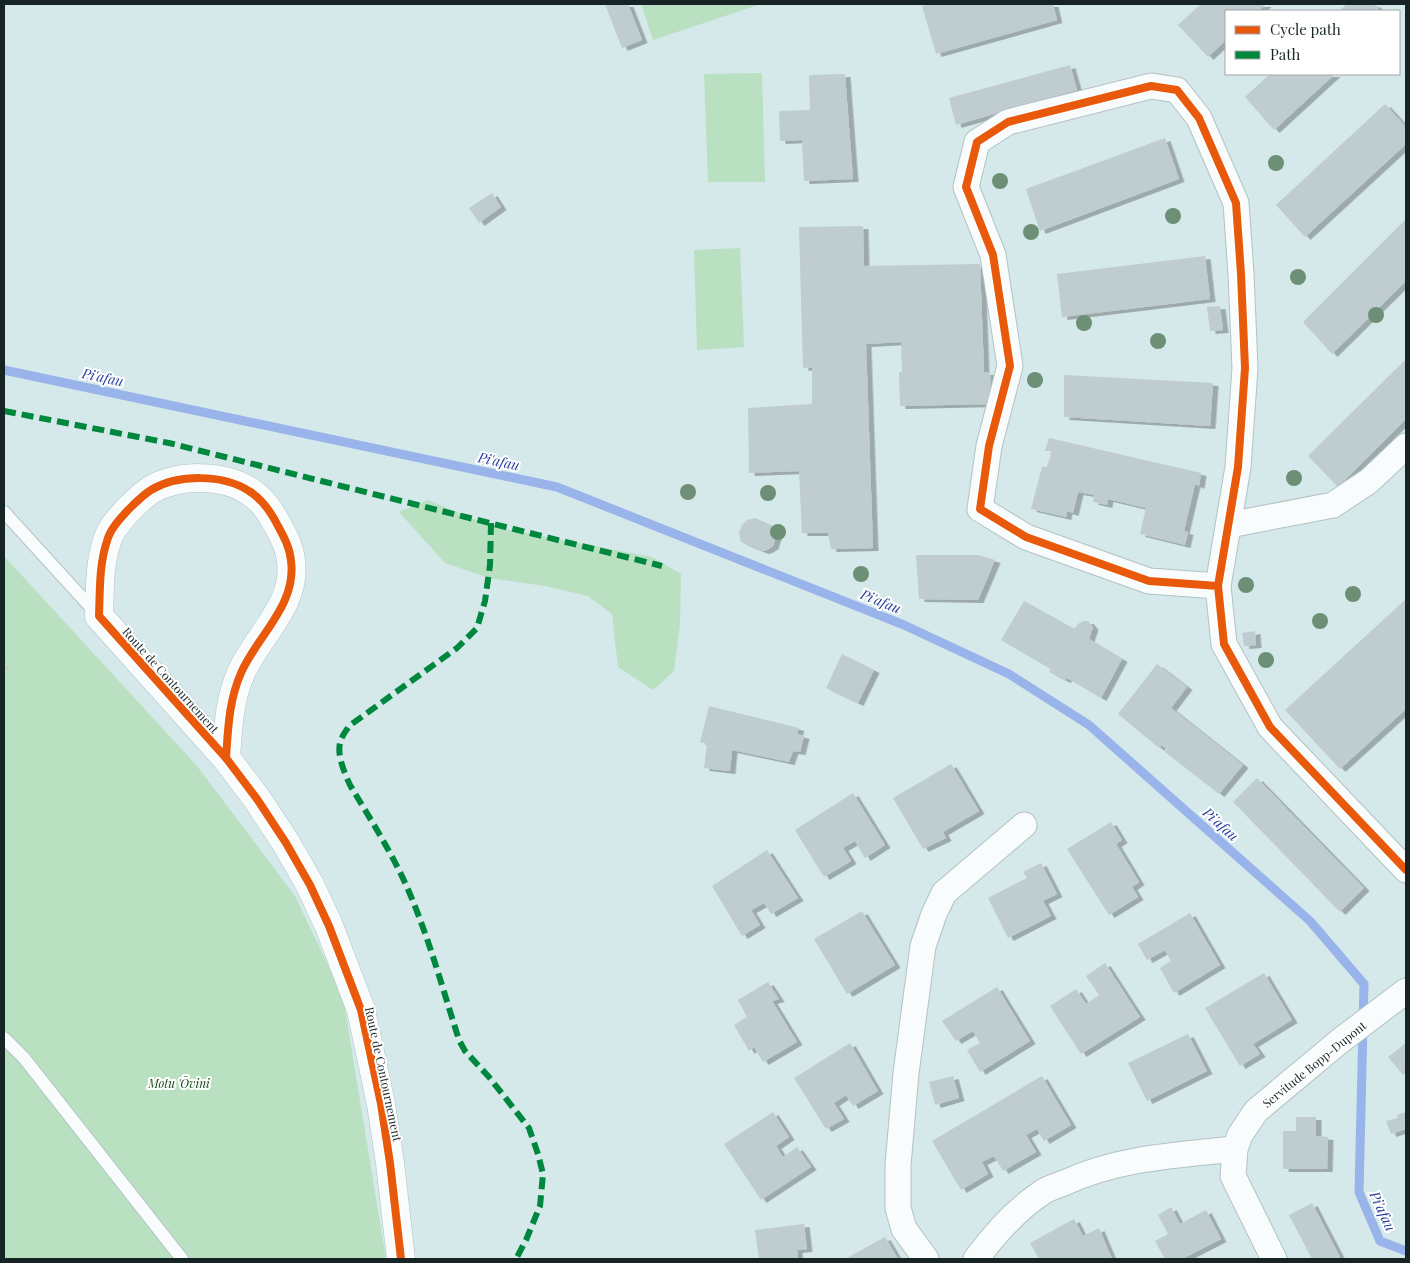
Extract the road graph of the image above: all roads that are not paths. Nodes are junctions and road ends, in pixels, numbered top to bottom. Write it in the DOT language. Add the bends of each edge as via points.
graph roads {
  1 [pos="1406,446"];
  2 [pos="4,512"];
  3 [pos="1230,525"];
  4 [pos="1218,586"];
  5 [pos="99,616"];
  6 [pos="226,758"];
  7 [pos="1024,824"];
  8 [pos="1406,870"];
  9 [pos="1399,997"];
  10 [pos="4,1038"];
  11 [pos="1235,1149"];
  12 [pos="182,1259"];
  13 [pos="401,1259"];
  14 [pos="926,1259"];
  15 [pos="976,1259"];
  16 [pos="1274,1259"];
  1 -- 3 [label="street" via="1369,481 1333,505"];
  2 -- 5 [label="lane, Route de Contournement"];
  3 -- 4 [label="street"];
  3 -- 4 [label="street" via="1245,368 1241,265 1236,203 1199,118 1177,90 1151,86 1008,122 978,142 966,187 993,255 1010,366 988,446 980,509 1026,538 1149,581"];
  4 -- 8 [label="street" via="1224,644 1270,727"];
  5 -- 6 [label="street, Route de Contournement"];
  5 -- 6 [label="street" via="101,568 107,540 118,520 152,490 175,481 204,477 228,481 249,491 263,503 287,542 292,562 290,582 284,604 241,673 230,707"];
  6 -- 13 [label="street, Route de Contournement" via="286,843 310,885 361,1010 381,1104"];
  7 -- 14 [label="street" via="944,893 922,946 906,1073 898,1165 898,1208 904,1229"];
  9 -- 11 [label="street, Servitude Bopp-Dupont" via="1256,1111"];
  10 -- 12 [label="lane" via="24,1058"];
  11 -- 15 [label="street" via="1153,1157 1077,1177 1040,1193 1012,1218"];
  11 -- 16 [label="street, Servitude Bopp-Dupont" via="1233,1176"];
}
